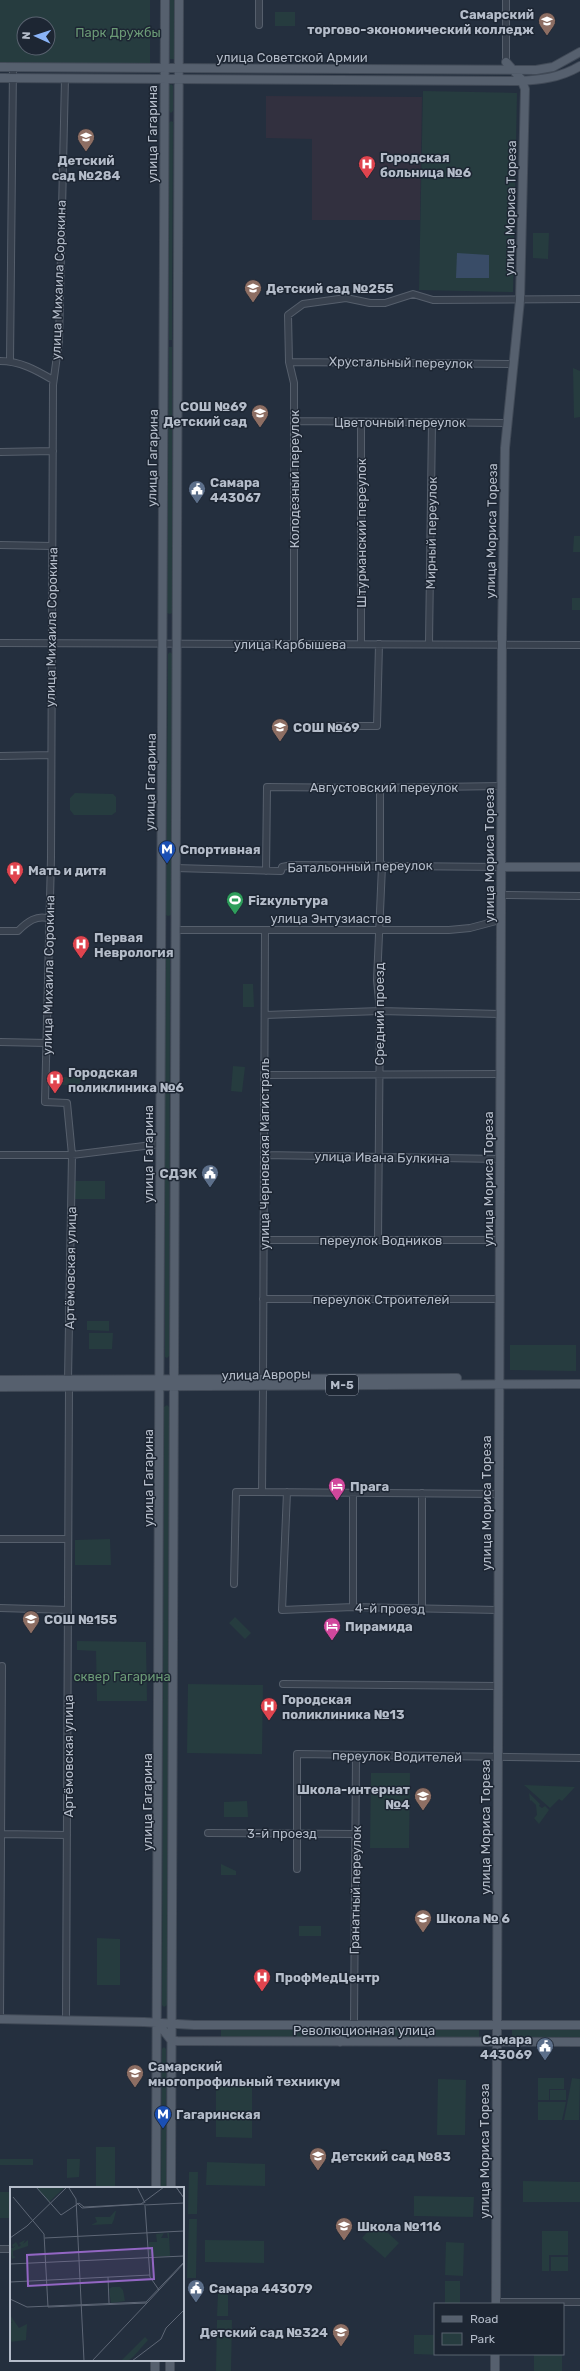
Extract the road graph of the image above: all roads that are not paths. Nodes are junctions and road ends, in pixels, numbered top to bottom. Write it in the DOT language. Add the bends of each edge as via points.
graph roads {
  1 [pos="165,0"];
  2 [pos="180,0"];
  3 [pos="259,0"];
  4 [pos="506,0"];
  5 [pos="259,25"];
  6 [pos="580,52"];
  7 [pos="580,66"];
  8 [pos="0,67"];
  9 [pos="13,67"];
  10 [pos="164,68"];
  11 [pos="179,68"];
  12 [pos="508,68"];
  13 [pos="345,69"];
  14 [pos="440,70"];
  15 [pos="533,70"];
  16 [pos="0,78"];
  17 [pos="13,78"];
  18 [pos="65,78"];
  19 [pos="164,79"];
  20 [pos="179,80"];
  21 [pos="345,80"];
  22 [pos="440,81"];
  23 [pos="501,81"];
  24 [pos="524,83"];
  25 [pos="164,117"];
  26 [pos="178,117"];
  27 [pos="580,299"];
  28 [pos="520,300"];
  29 [pos="0,361"];
  30 [pos="10,361"];
  31 [pos="289,362"];
  32 [pos="513,364"];
  33 [pos="53,380"];
  34 [pos="294,421"];
  35 [pos="361,422"];
  36 [pos="432,422"];
  37 [pos="506,423"];
  38 [pos="53,451"];
  39 [pos="0,452"];
  40 [pos="0,545"];
  41 [pos="52,546"];
  42 [pos="163,618"];
  43 [pos="176,618"];
  44 [pos="0,643"];
  45 [pos="164,643"];
  46 [pos="176,643"];
  47 [pos="50,644"];
  48 [pos="294,644"];
  49 [pos="361,644"];
  50 [pos="379,644"];
  51 [pos="429,644"];
  52 [pos="502,644"];
  53 [pos="580,645"];
  54 [pos="331,726"];
  55 [pos="51,755"];
  56 [pos="0,756"];
  57 [pos="501,786"];
  58 [pos="380,788"];
  59 [pos="382,866"];
  60 [pos="501,867"];
  61 [pos="580,867"];
  62 [pos="175,868"];
  63 [pos="266,871"];
  64 [pos="500,895"];
  65 [pos="580,896"];
  66 [pos="50,919"];
  67 [pos="500,920"];
  68 [pos="161,930"];
  69 [pos="175,930"];
  70 [pos="265,930"];
  71 [pos="0,931"];
  72 [pos="380,931"];
  73 [pos="380,1011"];
  74 [pos="500,1014"];
  75 [pos="265,1016"];
  76 [pos="0,1042"];
  77 [pos="47,1043"];
  78 [pos="500,1074"];
  79 [pos="264,1075"];
  80 [pos="380,1075"];
  81 [pos="160,1144"];
  82 [pos="0,1155"];
  83 [pos="72,1155"];
  84 [pos="264,1155"];
  85 [pos="378,1157"];
  86 [pos="500,1159"];
  87 [pos="264,1240"];
  88 [pos="378,1240"];
  89 [pos="499,1240"];
  90 [pos="263,1299"];
  91 [pos="499,1299"];
  92 [pos="580,1378"];
  93 [pos="0,1380"];
  94 [pos="499,1381"];
  95 [pos="263,1382"];
  96 [pos="160,1383"];
  97 [pos="173,1383"];
  98 [pos="69,1384"];
  99 [pos="580,1384"];
  100 [pos="0,1387"];
  101 [pos="262,1492"];
  102 [pos="287,1492"];
  103 [pos="353,1493"];
  104 [pos="422,1493"];
  105 [pos="498,1494"];
  106 [pos="0,1539"];
  107 [pos="68,1539"];
  108 [pos="234,1584"];
  109 [pos="353,1607"];
  110 [pos="0,1608"];
  111 [pos="422,1608"];
  112 [pos="68,1610"];
  113 [pos="498,1610"];
  114 [pos="2,1666"];
  115 [pos="283,1684"];
  116 [pos="498,1686"];
  117 [pos="356,1755"];
  118 [pos="498,1757"];
  119 [pos="580,1758"];
  120 [pos="297,1832"];
  121 [pos="208,1833"];
  122 [pos="1,1834"];
  123 [pos="355,1834"];
  124 [pos="67,1835"];
  125 [pos="297,1868"];
  126 [pos="0,2019"];
  127 [pos="66,2020"];
  128 [pos="157,2022"];
  129 [pos="172,2024"];
  130 [pos="496,2024"];
  131 [pos="340,2025"];
  132 [pos="354,2025"];
  133 [pos="580,2025"];
  134 [pos="171,2040"];
  135 [pos="340,2042"];
  136 [pos="496,2042"];
  137 [pos="580,2042"];
  138 [pos="156,2187"];
  139 [pos="171,2187"];
  140 [pos="580,2302"];
  141 [pos="496,2303"];
  142 [pos="495,2355"];
  143 [pos="495,2371"];
  1 -- 10 [label="main road, улица Гагарина"];
  2 -- 11 [label="main road, улица Гагарина"];
  3 -- 5 [label="street"];
  4 -- 12 [label="street"];
  6 -- 15 [label="main road, улица Советской Армии" via="553,67"];
  7 -- 24 [label="main road, улица Советской Армии" via="558,77"];
  8 -- 9 [label="main road, улица Советской Армии"];
  9 -- 10 [label="main road, улица Советской Армии"];
  9 -- 17 [label="street"];
  10 -- 11 [label="main road, улица Советской Армии"];
  10 -- 19 [label="main road, улица Гагарина"];
  11 -- 13 [label="main road, улица Советской Армии"];
  11 -- 20 [label="main road, улица Гагарина"];
  12 -- 14 [label="main road, улица Советской Армии"];
  12 -- 15 [label="main road, улица Советской Армии"];
  12 -- 23 [label="main road"];
  12 -- 24 [label="main road"];
  13 -- 14 [label="main road, улица Советской Армии"];
  13 -- 21 [label="main road"];
  14 -- 22 [label="main road"];
  15 -- 24 [label="main road" via="527,75"];
  16 -- 17 [label="main road, улица Советской Армии"];
  17 -- 18 [label="main road, улица Советской Армии"];
  17 -- 30 [label="street"];
  18 -- 19 [label="main road, улица Советской Армии"];
  18 -- 33 [label="street, улица Михаила Сорокина" via="59,341"];
  19 -- 20 [label="main road, улица Советской Армии"];
  19 -- 25 [label="main road, улица Гагарина"];
  20 -- 21 [label="main road, улица Советской Армии"];
  20 -- 26 [label="main road, улица Гагарина"];
  21 -- 22 [label="main road, улица Советской Армии"];
  22 -- 23 [label="main road, улица Советской Армии"];
  23 -- 24 [label="main road, улица Советской Армии"];
  24 -- 28 [label="main road, улица Мориса Тореза"];
  25 -- 26 [label="main road"];
  25 -- 42 [label="main road, улица Гагарина"];
  26 -- 43 [label="main road, улица Гагарина"];
  27 -- 28 [label="street"];
  28 -- 31 [label="street, Колодезный переулок" via="433,300 413,294 385,303 346,298 303,304 288,315"];
  28 -- 32 [label="main road, улица Мориса Тореза"];
  29 -- 30 [label="street"];
  30 -- 33 [label="street" via="33,368"];
  31 -- 32 [label="street, Хрустальный переулок"];
  31 -- 34 [label="street, Колодезный переулок" via="290,374 294,380"];
  32 -- 37 [label="main road, улица Мориса Тореза"];
  33 -- 38 [label="street, улица Михаила Сорокина"];
  34 -- 35 [label="street, Цветочный переулок"];
  34 -- 48 [label="street, Колодезный переулок"];
  35 -- 36 [label="street, Цветочный переулок"];
  35 -- 49 [label="street, Штурманский переулок"];
  36 -- 37 [label="street, Цветочный переулок"];
  36 -- 51 [label="street, Мирный переулок"];
  37 -- 52 [label="main road, улица Мориса Тореза"];
  38 -- 39 [label="street"];
  38 -- 41 [label="street, улица Михаила Сорокина"];
  40 -- 41 [label="street"];
  41 -- 47 [label="street, улица Михаила Сорокина"];
  42 -- 43 [label="main road"];
  42 -- 45 [label="main road, улица Гагарина"];
  43 -- 46 [label="main road, улица Гагарина"];
  44 -- 47 [label="street, улица Карбышева"];
  45 -- 46 [label="street, улица Карбышева"];
  45 -- 47 [label="street, улица Карбышева"];
  45 -- 68 [label="main road, улица Гагарина"];
  46 -- 48 [label="street, улица Карбышева"];
  46 -- 62 [label="main road, улица Гагарина"];
  47 -- 55 [label="street, улица Михаила Сорокина"];
  48 -- 49 [label="street, улица Карбышева"];
  49 -- 50 [label="street, улица Карбышева"];
  50 -- 51 [label="street, улица Карбышева"];
  50 -- 54 [label="street" via="377,726"];
  51 -- 52 [label="street, улица Карбышева"];
  52 -- 53 [label="street, улица Карбышева"];
  52 -- 57 [label="main road, улица Мориса Тореза"];
  55 -- 56 [label="street"];
  55 -- 66 [label="street, улица Михаила Сорокина"];
  57 -- 58 [label="street, Августовский переулок"];
  57 -- 60 [label="main road, улица Мориса Тореза"];
  58 -- 59 [label="street, Средний проезд"];
  58 -- 63 [label="street, Августовский переулок" via="267,787"];
  59 -- 60 [label="street, Батальонный переулок"];
  59 -- 63 [label="street, Батальонный переулок" via="292,865 282,867 281,871"];
  59 -- 72 [label="street, Средний проезд"];
  60 -- 61 [label="main road"];
  60 -- 64 [label="main road, улица Мориса Тореза"];
  62 -- 63 [label="street, Батальонный переулок"];
  62 -- 69 [label="main road, улица Гагарина"];
  64 -- 65 [label="street"];
  64 -- 67 [label="main road, улица Мориса Тореза"];
  66 -- 71 [label="street" via="42,917 26,922 18,931"];
  66 -- 77 [label="street, улица Михаила Сорокина"];
  67 -- 72 [label="street, улица Энтузиастов" via="460,930"];
  67 -- 74 [label="main road, улица Мориса Тореза"];
  68 -- 69 [label="main road, улица Энтузиастов"];
  68 -- 81 [label="main road, улица Гагарина"];
  69 -- 70 [label="street, улица Энтузиастов"];
  69 -- 97 [label="main road, улица Гагарина"];
  70 -- 72 [label="street, улица Энтузиастов"];
  70 -- 75 [label="street, улица Черновская Магистраль"];
  72 -- 73 [label="street, Средний проезд" via="377,980"];
  73 -- 74 [label="street"];
  73 -- 75 [label="street"];
  73 -- 80 [label="street, Средний проезд"];
  74 -- 78 [label="main road, улица Мориса Тореза"];
  75 -- 79 [label="street, улица Черновская Магистраль"];
  76 -- 77 [label="street"];
  77 -- 83 [label="street, улица Михаила Сорокина" via="45,1102 67,1103"];
  78 -- 80 [label="street"];
  78 -- 86 [label="main road, улица Мориса Тореза"];
  79 -- 80 [label="street"];
  79 -- 84 [label="street, улица Черновская Магистраль"];
  80 -- 85 [label="street, Средний проезд"];
  81 -- 83 [label="street"];
  81 -- 96 [label="main road, улица Гагарина"];
  82 -- 83 [label="street"];
  83 -- 98 [label="street, Артёмовская улица"];
  84 -- 85 [label="street, улица Ивана Булкина"];
  84 -- 87 [label="street, улица Черновская Магистраль"];
  85 -- 86 [label="street, улица Ивана Булкина"];
  85 -- 88 [label="street, Средний проезд"];
  86 -- 89 [label="main road, улица Мориса Тореза"];
  87 -- 88 [label="street, переулок Водников"];
  87 -- 90 [label="street, улица Черновская Магистраль"];
  88 -- 89 [label="street, переулок Водников"];
  89 -- 91 [label="main road, улица Мориса Тореза"];
  90 -- 91 [label="street, переулок Строителей"];
  90 -- 95 [label="street, улица Черновская Магистраль"];
  91 -- 94 [label="main road, улица Мориса Тореза"];
  92 -- 94 [label="main road, улица Авроры / М-5"];
  93 -- 98 [label="main road, улица Авроры / М-5"];
  94 -- 95 [label="main road, улица Авроры / М-5"];
  94 -- 99 [label="main road, улица Авроры / М-5"];
  94 -- 105 [label="main road, улица Мориса Тореза"];
  95 -- 97 [label="main road, улица Авроры / М-5"];
  95 -- 101 [label="street, улица Черновская Магистраль"];
  96 -- 97 [label="main road, улица Авроры / М-5"];
  96 -- 98 [label="main road, улица Авроры / М-5"];
  96 -- 128 [label="main road, улица Гагарина"];
  97 -- 129 [label="main road, улица Гагарина"];
  98 -- 100 [label="main road, улица Авроры / М-5"];
  98 -- 107 [label="street, Артёмовская улица"];
  101 -- 102 [label="street"];
  101 -- 108 [label="street" via="236,1492"];
  102 -- 103 [label="street"];
  102 -- 109 [label="street, 4-й проезд" via="282,1610"];
  103 -- 104 [label="street"];
  103 -- 109 [label="street"];
  104 -- 105 [label="street"];
  104 -- 111 [label="street"];
  105 -- 113 [label="main road, улица Мориса Тореза"];
  106 -- 107 [label="street"];
  107 -- 112 [label="street, Артёмовская улица"];
  109 -- 111 [label="street, 4-й проезд"];
  110 -- 112 [label="street"];
  111 -- 113 [label="street, 4-й проезд"];
  112 -- 124 [label="street, Артёмовская улица"];
  113 -- 116 [label="main road, улица Мориса Тореза"];
  114 -- 122 [label="street"];
  115 -- 116 [label="street"];
  116 -- 118 [label="main road, улица Мориса Тореза"];
  117 -- 118 [label="street, переулок Водителей"];
  117 -- 120 [label="street, переулок Водителей" via="297,1754"];
  117 -- 123 [label="street, Гранатный переулок"];
  118 -- 119 [label="street, переулок Водителей"];
  118 -- 130 [label="main road, улица Мориса Тореза"];
  120 -- 121 [label="street, 3-й проезд"];
  120 -- 123 [label="street, 3-й проезд"];
  120 -- 125 [label="street"];
  122 -- 124 [label="street"];
  122 -- 126 [label="street"];
  123 -- 132 [label="street, Гранатный переулок"];
  124 -- 127 [label="street, Артёмовская улица"];
  126 -- 127 [label="main road, Революционная улица"];
  127 -- 128 [label="main road, Революционная улица"];
  128 -- 129 [label="main road, Революционная улица"];
  128 -- 134 [label="main road"];
  128 -- 138 [label="main road, улица Гагарина"];
  129 -- 131 [label="main road, Революционная улица"];
  129 -- 134 [label="main road, улица Гагарина"];
  130 -- 132 [label="main road, Революционная улица"];
  130 -- 133 [label="main road, Революционная улица"];
  130 -- 136 [label="main road, улица Мориса Тореза"];
  131 -- 132 [label="main road, Революционная улица"];
  131 -- 135 [label="main road"];
  134 -- 135 [label="main road, Революционная улица"];
  134 -- 139 [label="main road, улица Гагарина"];
  135 -- 136 [label="main road, Революционная улица"];
  136 -- 137 [label="main road, Революционная улица"];
  136 -- 141 [label="main road, улица Мориса Тореза"];
  140 -- 141 [label="street"];
  142 -- 143 [label="main road"];
}
